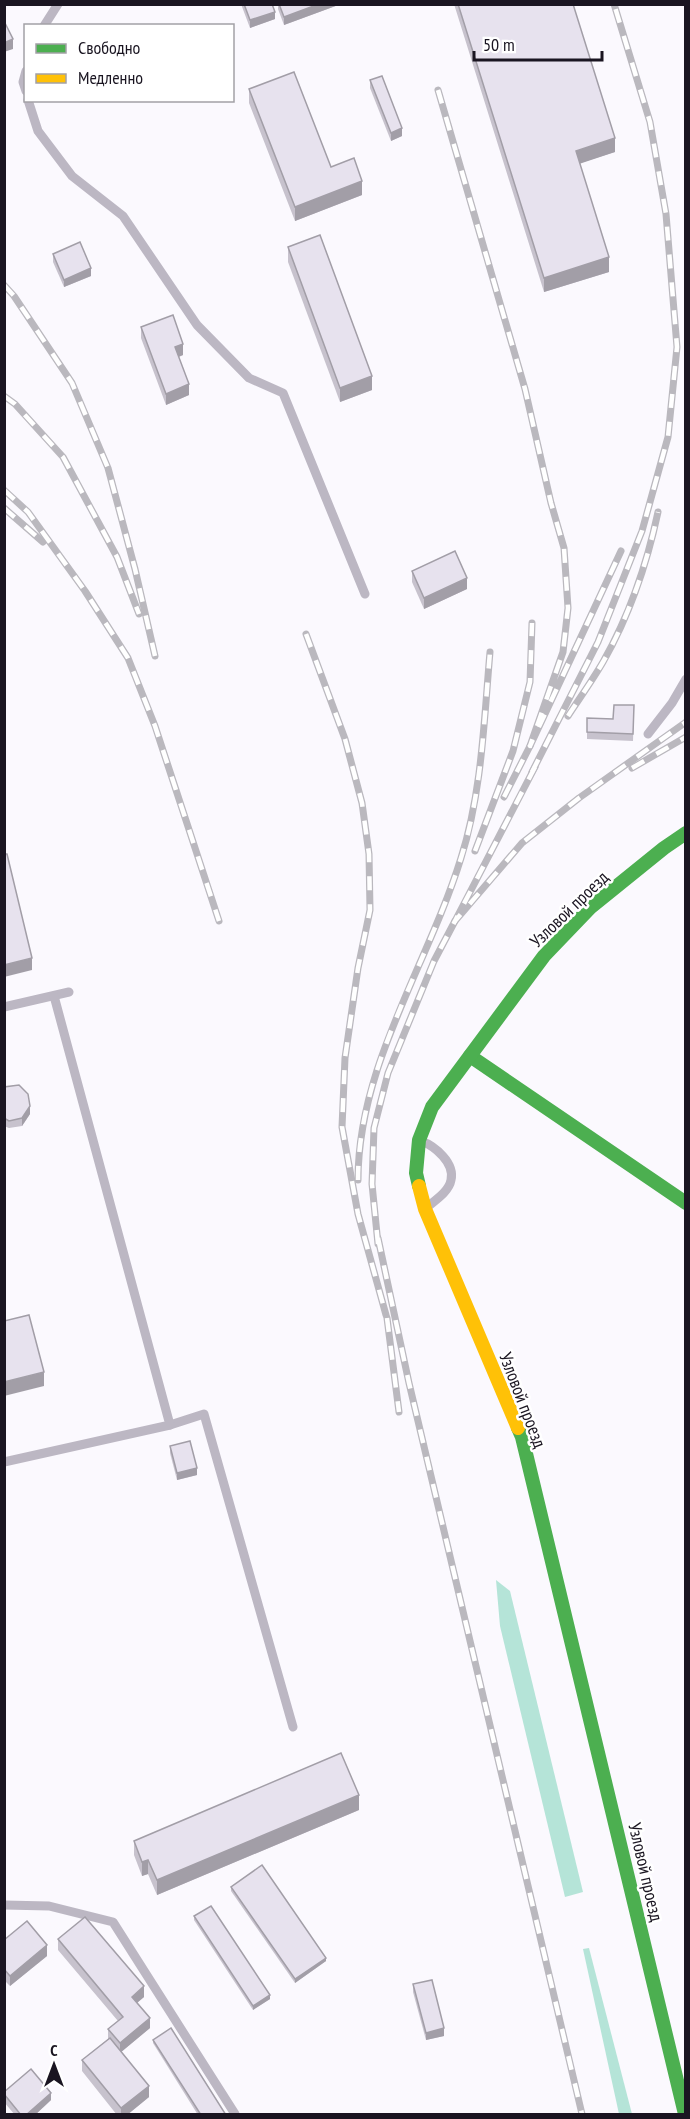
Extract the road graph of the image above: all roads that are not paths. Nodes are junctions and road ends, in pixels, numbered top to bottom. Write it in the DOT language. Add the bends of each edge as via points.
graph roads {
  1 [pos="58,4"];
  2 [pos="45,24"];
  3 [pos="29,102"];
  4 [pos="365,594"];
  5 [pos="686,679"];
  6 [pos="648,734"];
  7 [pos="686,833"];
  8 [pos="69,992"];
  9 [pos="54,996"];
  10 [pos="4,1007"];
  11 [pos="470,1056"];
  12 [pos="419,1140"];
  13 [pos="686,1203"];
  14 [pos="425,1209"];
  15 [pos="170,1425"];
  16 [pos="4,1462"];
  17 [pos="293,1727"];
  18 [pos="4,1905"];
  19 [pos="235,2115"];
  20 [pos="685,2115"];
  1 -- 2 [label="lane"];
  3 -- 4 [label="lane" via="44,140 72,176 123,216 197,325 249,378 284,393"];
  5 -- 6 [label="lane"];
  7 -- 11 [label="street, Узловой проезд" via="591,907 544,956"];
  8 -- 9 [label="lane"];
  9 -- 10 [label="lane"];
  9 -- 15 [label="lane"];
  11 -- 12 [label="street, Узловой проезд" via="432,1107"];
  11 -- 13 [label="street"];
  12 -- 14 [label="street, Узловой проезд" via="416,1173"];
  12 -- 14 [label="lane" via="433,1145 451,1171 451,1182"];
  14 -- 20 [label="street, Узловой проезд" via="522,1437"];
  15 -- 16 [label="lane"];
  15 -- 17 [label="lane" via="204,1414"];
  18 -- 19 [label="lane" via="49,1906 113,1922"];
}
